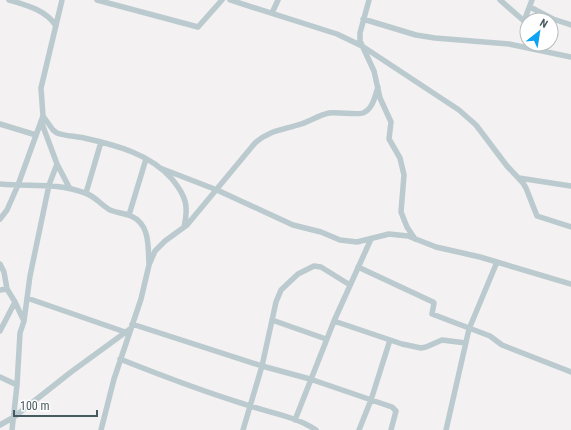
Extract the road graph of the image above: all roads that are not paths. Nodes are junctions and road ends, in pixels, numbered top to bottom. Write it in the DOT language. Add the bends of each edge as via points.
graph roads {
  1 [pos="9,0"];
  2 [pos="62,0"];
  3 [pos="97,0"];
  4 [pos="222,0"];
  5 [pos="230,0"];
  6 [pos="278,0"];
  7 [pos="369,0"];
  8 [pos="500,0"];
  9 [pos="532,0"];
  10 [pos="530,6"];
  11 [pos="528,12"];
  12 [pos="272,13"];
  13 [pos="519,17"];
  14 [pos="363,19"];
  15 [pos="571,25"];
  16 [pos="56,26"];
  17 [pos="362,46"];
  18 [pos="519,46"];
  19 [pos="544,52"];
  20 [pos="571,57"];
  21 [pos="378,87"];
  22 [pos="42,118"];
  23 [pos="0,124"];
  24 [pos="36,135"];
  25 [pos="101,142"];
  26 [pos="146,159"];
  27 [pos="57,164"];
  28 [pos="160,168"];
  29 [pos="519,178"];
  30 [pos="0,184"];
  31 [pos="18,184"];
  32 [pos="49,185"];
  33 [pos="571,186"];
  34 [pos="69,187"];
  35 [pos="217,190"];
  36 [pos="86,193"];
  37 [pos="129,215"];
  38 [pos="0,219"];
  39 [pos="571,227"];
  40 [pos="184,229"];
  41 [pos="371,239"];
  42 [pos="415,239"];
  43 [pos="497,262"];
  44 [pos="0,264"];
  45 [pos="149,265"];
  46 [pos="358,267"];
  47 [pos="350,284"];
  48 [pos="571,284"];
  49 [pos="0,290"];
  50 [pos="6,290"];
  51 [pos="27,298"];
  52 [pos="15,302"];
  53 [pos="272,320"];
  54 [pos="24,321"];
  55 [pos="334,321"];
  56 [pos="129,328"];
  57 [pos="469,329"];
  58 [pos="0,331"];
  59 [pos="326,339"];
  60 [pos="390,340"];
  61 [pos="466,343"];
  62 [pos="120,359"];
  63 [pos="262,366"];
  64 [pos="571,372"];
  65 [pos="0,377"];
  66 [pos="310,379"];
  67 [pos="17,385"];
  68 [pos="371,400"];
  69 [pos="250,406"];
  70 [pos="14,417"];
  71 [pos="295,420"];
  72 [pos="0,425"];
  73 [pos="12,430"];
  74 [pos="101,430"];
  75 [pos="243,430"];
  76 [pos="316,430"];
  77 [pos="360,430"];
  78 [pos="391,430"];
  79 [pos="446,430"];
  1 -- 16 [label="street" via="46,15"];
  2 -- 16 [label="street"];
  3 -- 4 [label="street" via="198,27"];
  5 -- 12 [label="street"];
  6 -- 12 [label="street"];
  7 -- 14 [label="street"];
  8 -- 13 [label="street"];
  9 -- 10 [label="street"];
  10 -- 11 [label="street"];
  10 -- 15 [label="street" via="553,19"];
  12 -- 17 [label="street" via="326,30"];
  14 -- 17 [label="street" via="360,33"];
  14 -- 18 [label="street" via="435,38"];
  16 -- 22 [label="street" via="41,88"];
  17 -- 21 [label="street" via="374,71"];
  17 -- 29 [label="street" via="468,117"];
  19 -- 20 [label="street"];
  21 -- 35 [label="street" via="371,107 362,113 329,113 266,135 256,143"];
  21 -- 42 [label="street" via="391,122 389,140 400,158 403,170 401,212"];
  22 -- 24 [label="street"];
  22 -- 25 [label="street" via="57,133"];
  22 -- 27 [label="street"];
  23 -- 24 [label="street"];
  24 -- 31 [label="street"];
  25 -- 26 [label="street" via="131,151"];
  25 -- 36 [label="street"];
  26 -- 28 [label="street"];
  26 -- 37 [label="street"];
  27 -- 32 [label="street"];
  27 -- 34 [label="street"];
  28 -- 35 [label="street"];
  28 -- 40 [label="street" via="176,184 186,201"];
  29 -- 33 [label="street"];
  29 -- 39 [label="street" via="526,188 537,216"];
  30 -- 31 [label="street"];
  31 -- 32 [label="street"];
  31 -- 38 [label="street" via="7,210"];
  32 -- 34 [label="street"];
  32 -- 51 [label="street"];
  34 -- 36 [label="street"];
  35 -- 40 [label="street"];
  35 -- 41 [label="street" via="293,225 340,240 358,242"];
  36 -- 37 [label="street" via="109,210"];
  37 -- 45 [label="street" via="138,219 145,229"];
  40 -- 45 [label="street" via="155,251"];
  41 -- 42 [label="street" via="389,234"];
  41 -- 46 [label="street"];
  42 -- 43 [label="street" via="436,247"];
  43 -- 48 [label="street"];
  43 -- 57 [label="street"];
  44 -- 50 [label="street" via="4,272"];
  45 -- 56 [label="street" via="141,299"];
  46 -- 47 [label="street"];
  46 -- 57 [label="street" via="433,302 432,314"];
  47 -- 53 [label="street" via="321,267 314,266 298,274 281,290"];
  47 -- 55 [label="street"];
  49 -- 50 [label="street"];
  50 -- 52 [label="street"];
  51 -- 54 [label="street"];
  51 -- 56 [label="street"];
  52 -- 54 [label="street"];
  52 -- 58 [label="street"];
  53 -- 59 [label="street"];
  53 -- 63 [label="street"];
  54 -- 67 [label="street" via="20,333"];
  55 -- 59 [label="street"];
  55 -- 60 [label="street"];
  56 -- 62 [label="street"];
  56 -- 63 [label="street"];
  56 -- 70 [label="street"];
  57 -- 61 [label="street"];
  57 -- 64 [label="street"];
  59 -- 66 [label="street"];
  60 -- 61 [label="street" via="421,348 442,340"];
  60 -- 68 [label="street"];
  61 -- 79 [label="street"];
  62 -- 69 [label="street"];
  62 -- 74 [label="street"];
  63 -- 66 [label="street"];
  63 -- 69 [label="street"];
  65 -- 67 [label="street"];
  66 -- 68 [label="street"];
  66 -- 71 [label="street"];
  67 -- 70 [label="street"];
  68 -- 77 [label="street"];
  68 -- 78 [label="street" via="396,410"];
  69 -- 71 [label="street"];
  69 -- 75 [label="street"];
  70 -- 72 [label="street"];
  70 -- 73 [label="street"];
  71 -- 76 [label="street"];
}
